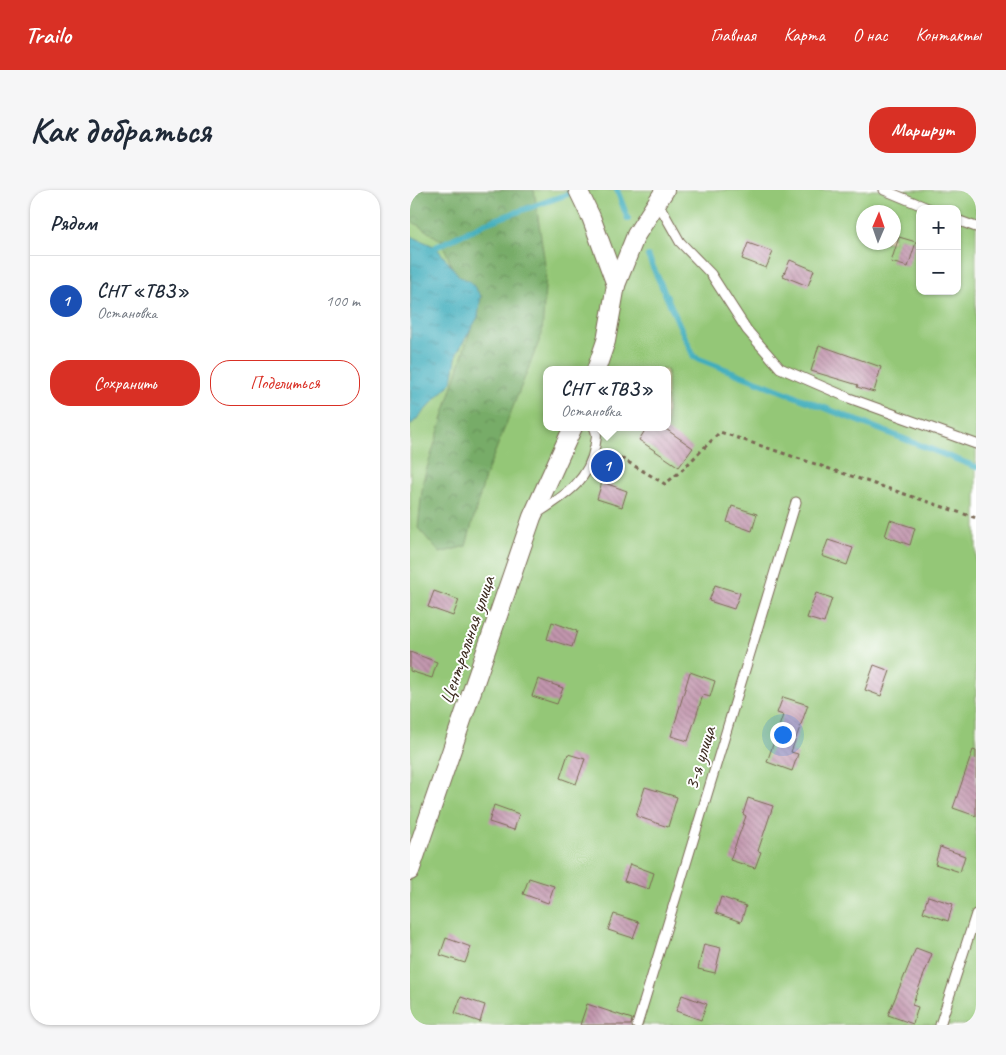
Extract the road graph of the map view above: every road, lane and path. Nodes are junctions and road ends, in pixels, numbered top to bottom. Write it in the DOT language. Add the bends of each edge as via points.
graph roads {
  1 [pos="578,190"];
  2 [pos="884,190"];
  3 [pos="661,195"];
  4 [pos="920,205"];
  5 [pos="961,222"];
  6 [pos="976,228"];
  7 [pos="616,286"];
  8 [pos="597,366"];
  9 [pos="570,431"];
  10 [pos="596,431"];
  11 [pos="976,444"];
  12 [pos="621,458"];
  13 [pos="796,502"];
  14 [pos="532,517"];
  15 [pos="976,518"];
  16 [pos="410,871"];
  17 [pos="976,914"];
  18 [pos="637,1025"];
  19 [pos="940,1025"];
  1 -- 7 [label="street" via="591,216"];
  2 -- 4 [label="lane"];
  3 -- 7 [label="street" via="636,235"];
  3 -- 11 [label="lane" via="680,242 711,274 747,330 780,368 849,398"];
  5 -- 6 [label="lane"];
  7 -- 8 [label="street" via="606,341"];
  9 -- 14 [label="street, Центральная улица"];
  10 -- 14 [label="lane" via="592,461 573,489"];
  12 -- 15 [label="path" via="665,484 720,432"];
  13 -- 18 [label="lane, 3-я улица"];
  14 -- 16 [label="street, Центральная улица"];
  17 -- 19 [label="lane"];
}
